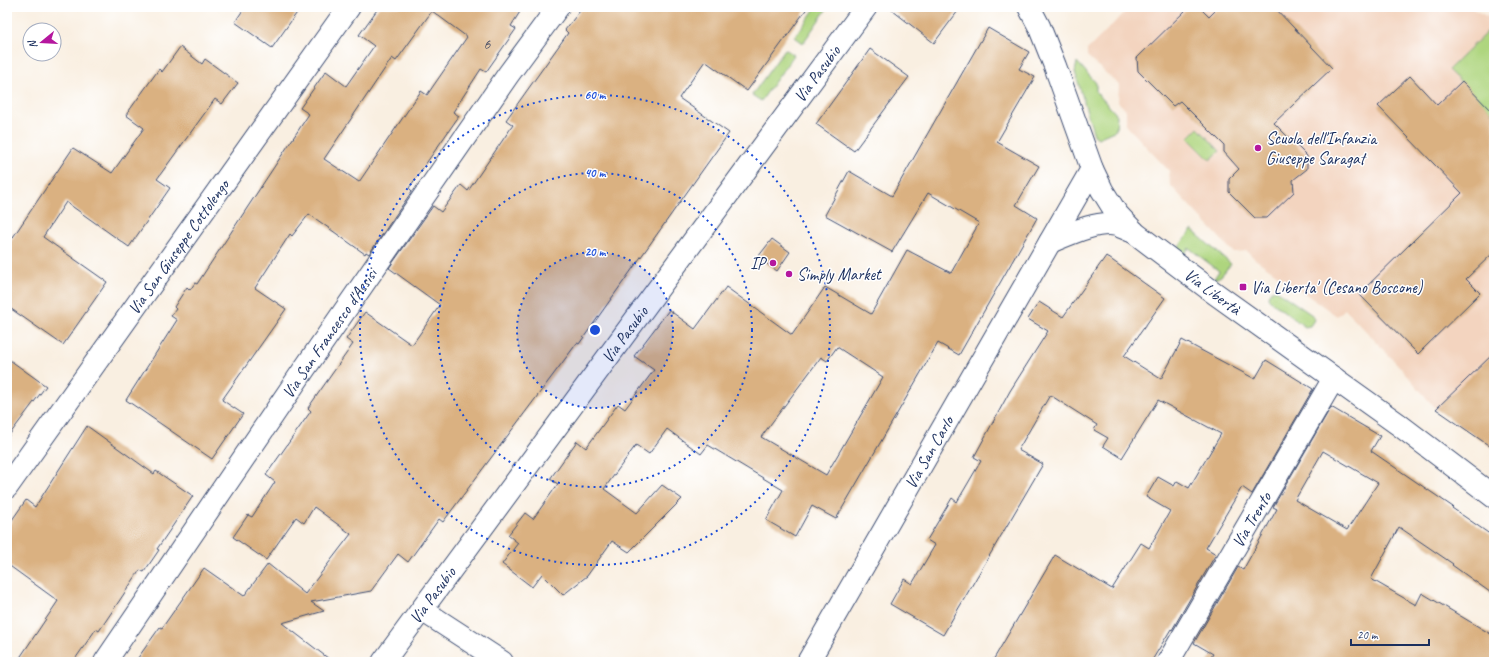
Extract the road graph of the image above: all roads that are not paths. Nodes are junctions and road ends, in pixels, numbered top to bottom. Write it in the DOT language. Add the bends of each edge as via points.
graph roads {
  1 [pos="349,7"];
  2 [pos="558,7"];
  3 [pos="866,7"];
  4 [pos="1029,7"];
  5 [pos="1092,169"];
  6 [pos="1135,233"];
  7 [pos="1050,242"];
  8 [pos="1334,378"];
  9 [pos="7,487"];
  10 [pos="1494,497"];
  11 [pos="422,610"];
  12 [pos="105,662"];
  13 [pos="383,662"];
  14 [pos="502,662"];
  15 [pos="808,662"];
  16 [pos="1168,662"];
  1 -- 9 [label="street, Via San Giuseppe Cottolengo"];
  2 -- 12 [label="street, Via San Francesco d'Assisi" via="323,342"];
  3 -- 11 [label="street, Via Pasubio"];
  4 -- 5 [label="street, Via Libertà" via="1055,66"];
  5 -- 6 [label="street, Via Libertà" via="1117,214"];
  5 -- 7 [label="street, Via San Carlo"];
  6 -- 7 [label="street" via="1116,225 1096,226 1081,229"];
  6 -- 8 [label="street, Via Libertà"];
  7 -- 15 [label="street, Via San Carlo"];
  8 -- 10 [label="street, Via Libertà"];
  8 -- 16 [label="street, Via Trento"];
  11 -- 13 [label="street, Via Pasubio"];
  11 -- 14 [label="street"];
}
